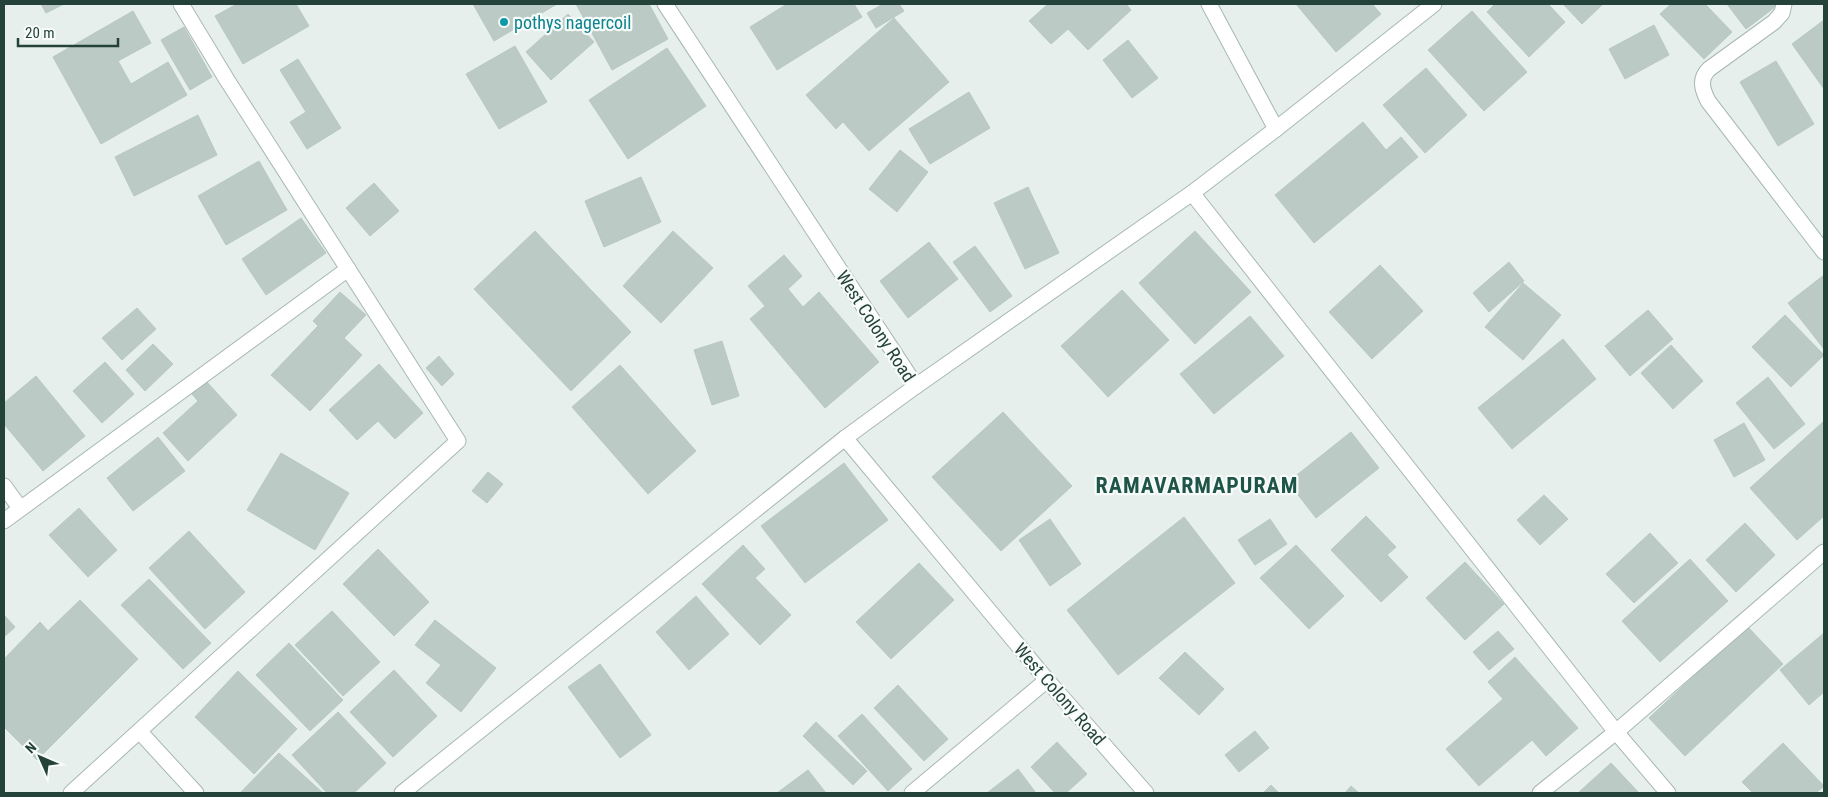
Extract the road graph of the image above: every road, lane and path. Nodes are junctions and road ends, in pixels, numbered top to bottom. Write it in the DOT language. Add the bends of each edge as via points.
graph roads {
  1 [pos="181,4"];
  2 [pos="665,4"];
  3 [pos="1209,4"];
  4 [pos="1434,4"];
  5 [pos="1784,4"];
  6 [pos="1276,129"];
  7 [pos="1192,193"];
  8 [pos="1822,244"];
  9 [pos="348,269"];
  10 [pos="916,386"];
  11 [pos="845,438"];
  12 [pos="4,486"];
  13 [pos="20,508"];
  14 [pos="4,520"];
  15 [pos="1824,552"];
  16 [pos="1047,680"];
  17 [pos="140,732"];
  18 [pos="1616,732"];
  19 [pos="71,793"];
  20 [pos="196,793"];
  21 [pos="402,793"];
  22 [pos="912,793"];
  23 [pos="1146,793"];
  24 [pos="1540,793"];
  25 [pos="1668,793"];
  1 -- 9 [label="street"];
  2 -- 10 [label="street, West Colony Road"];
  3 -- 6 [label="street"];
  4 -- 6 [label="street"];
  5 -- 8 [label="street" via="1782,13 1774,22 1709,69 1702,83 1708,101"];
  6 -- 7 [label="street"];
  7 -- 10 [label="street"];
  7 -- 18 [label="street"];
  9 -- 13 [label="street"];
  9 -- 17 [label="street" via="458,440"];
  10 -- 11 [label="street, West Colony Road"];
  11 -- 16 [label="street, West Colony Road"];
  11 -- 21 [label="street"];
  12 -- 13 [label="street"];
  13 -- 14 [label="street"];
  15 -- 18 [label="street"];
  16 -- 22 [label="street"];
  16 -- 23 [label="street, West Colony Road"];
  17 -- 19 [label="street"];
  17 -- 20 [label="street"];
  18 -- 24 [label="street"];
  18 -- 25 [label="street"];
}
